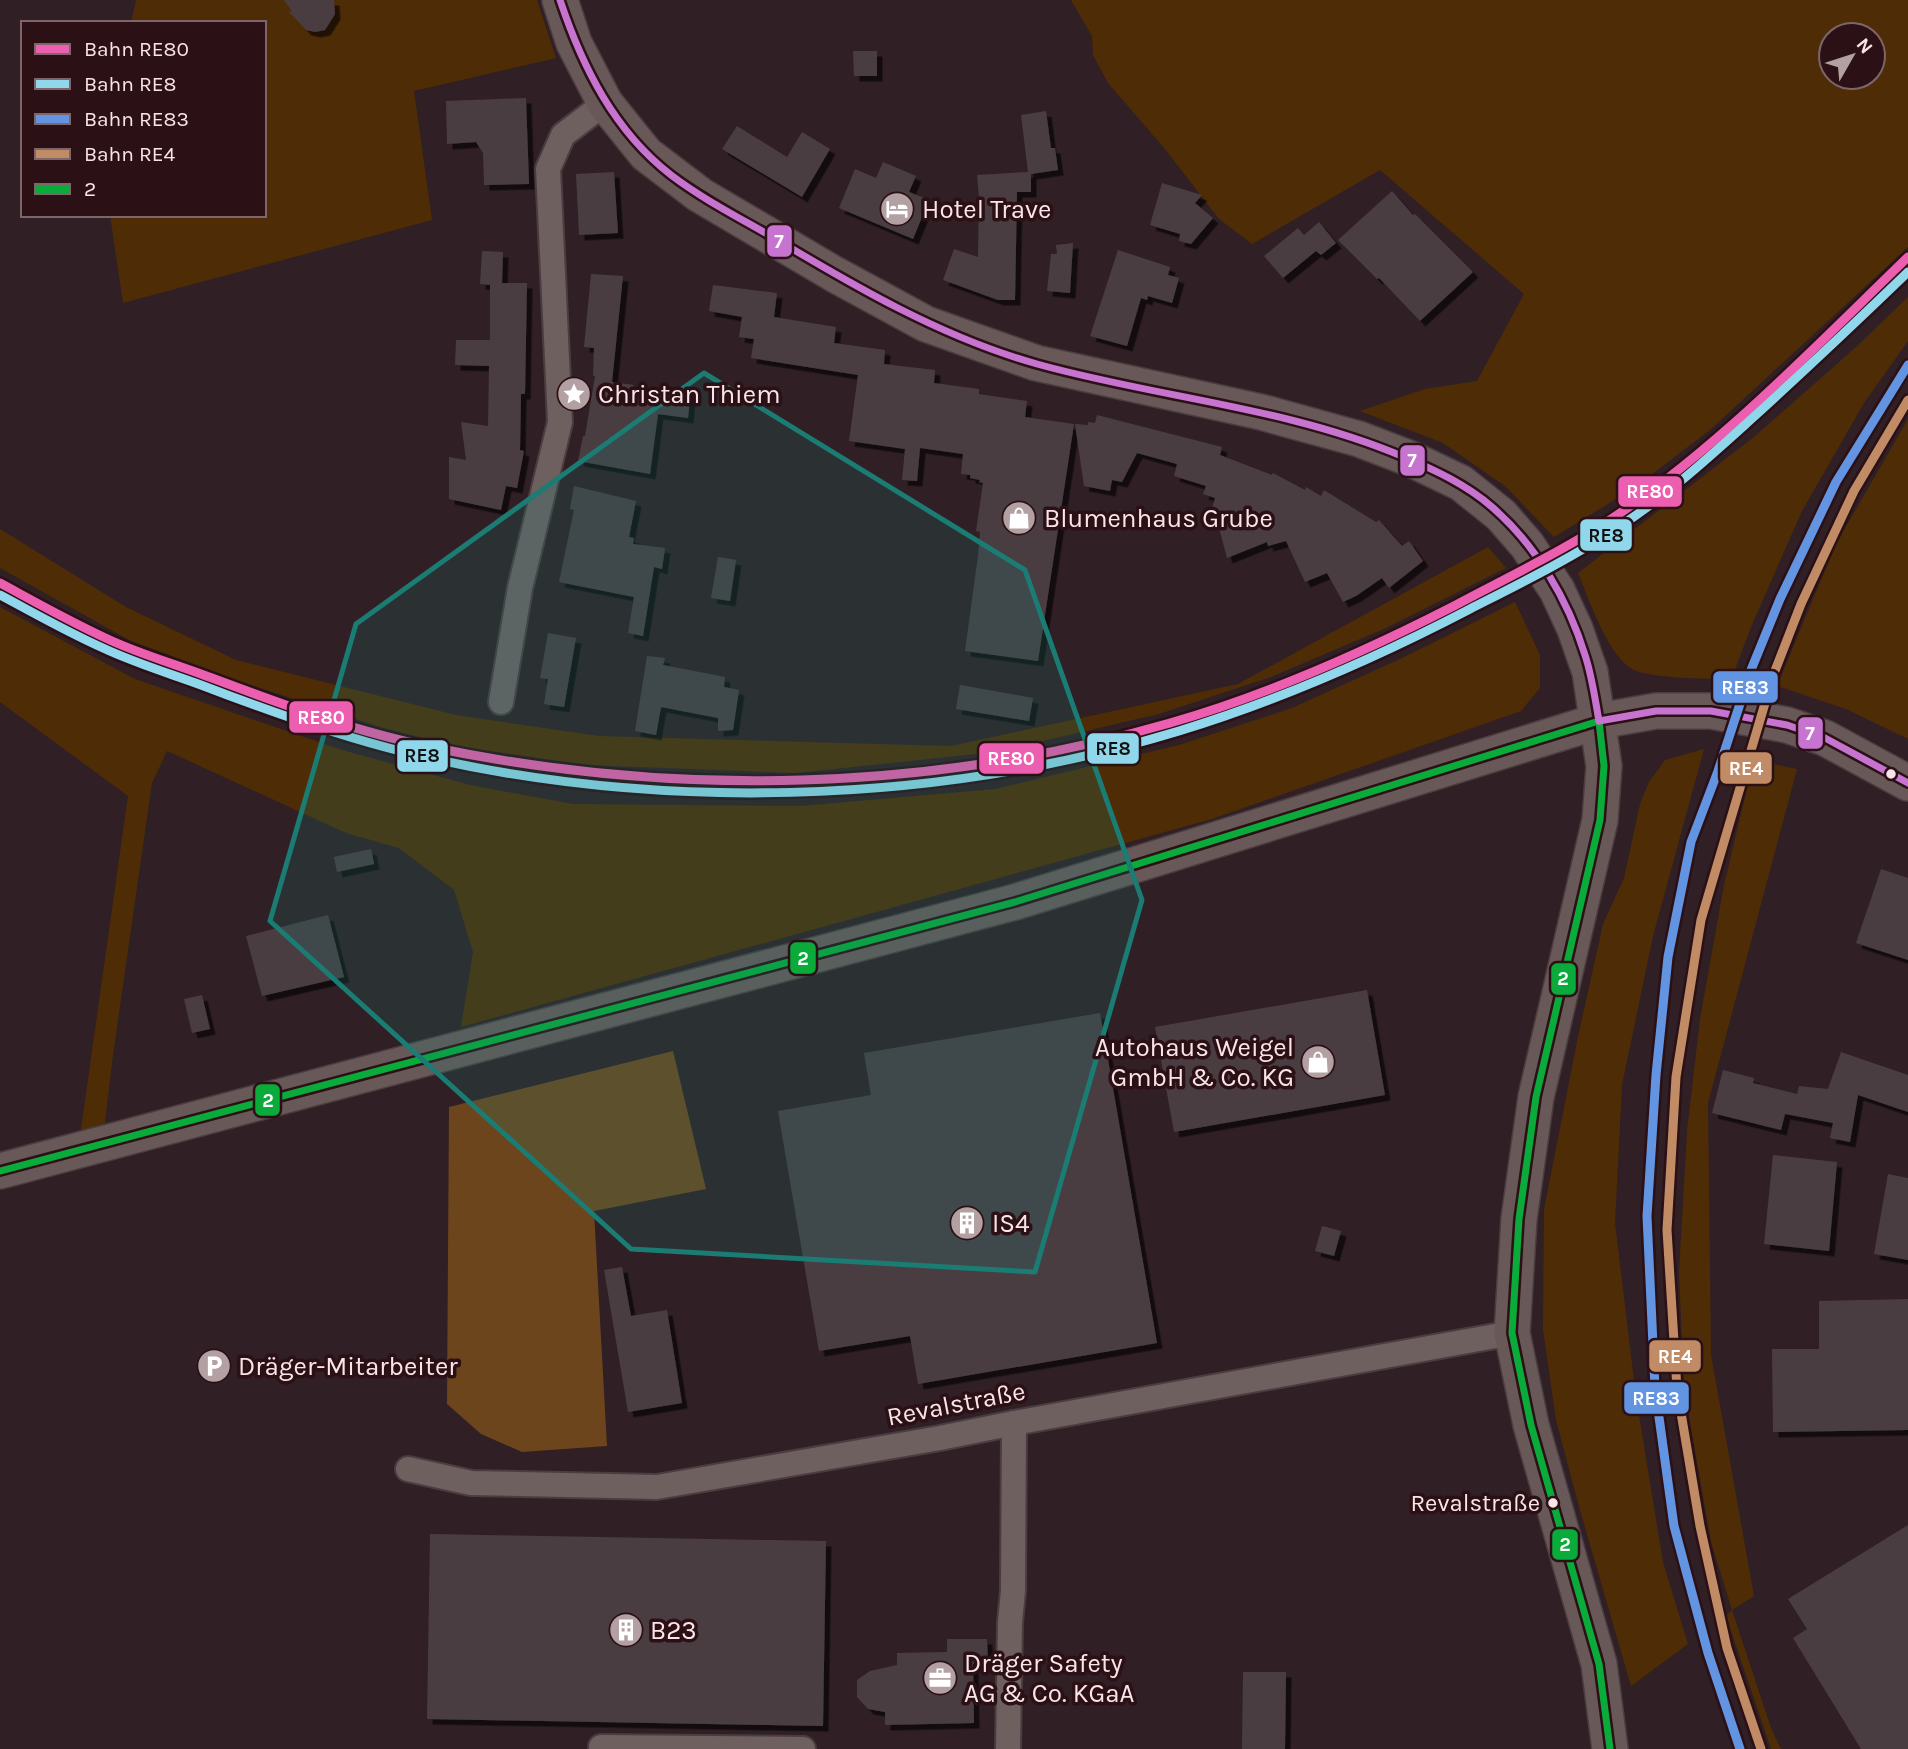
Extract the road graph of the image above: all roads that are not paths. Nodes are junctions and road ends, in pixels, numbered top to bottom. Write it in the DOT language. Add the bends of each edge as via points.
graph roads {
  1 [pos="560,0"];
  2 [pos="605,103"];
  3 [pos="501,702"];
  4 [pos="1598,721"];
  5 [pos="1908,783"];
  6 [pos="0,1171"];
  7 [pos="1513,1333"];
  8 [pos="1014,1423"];
  9 [pos="408,1469"];
  10 [pos="601,1749"];
  11 [pos="803,1749"];
  12 [pos="1008,1749"];
  13 [pos="1611,1749"];
  1 -- 2 [label="main road" via="574,43"];
  2 -- 3 [label="street" via="563,135 548,169 560,422 520,589"];
  2 -- 4 [label="main road" via="646,154 700,195 926,324 1036,363 1261,412 1359,439 1461,483 1501,515 1557,590 1590,672"];
  4 -- 5 [label="main road" via="1656,711 1711,711 1787,725 1825,738"];
  4 -- 6 [label="main road" via="1015,902"];
  4 -- 7 [label="main road" via="1604,766 1600,820 1536,1097 1519,1219"];
  7 -- 8 [label="street, Revalstraße"];
  7 -- 13 [label="main road" via="1531,1425 1599,1664"];
  8 -- 9 [label="street, Revalstraße" via="657,1487 471,1483"];
  8 -- 12 [label="street"];
  10 -- 11 [label="street"];
}
